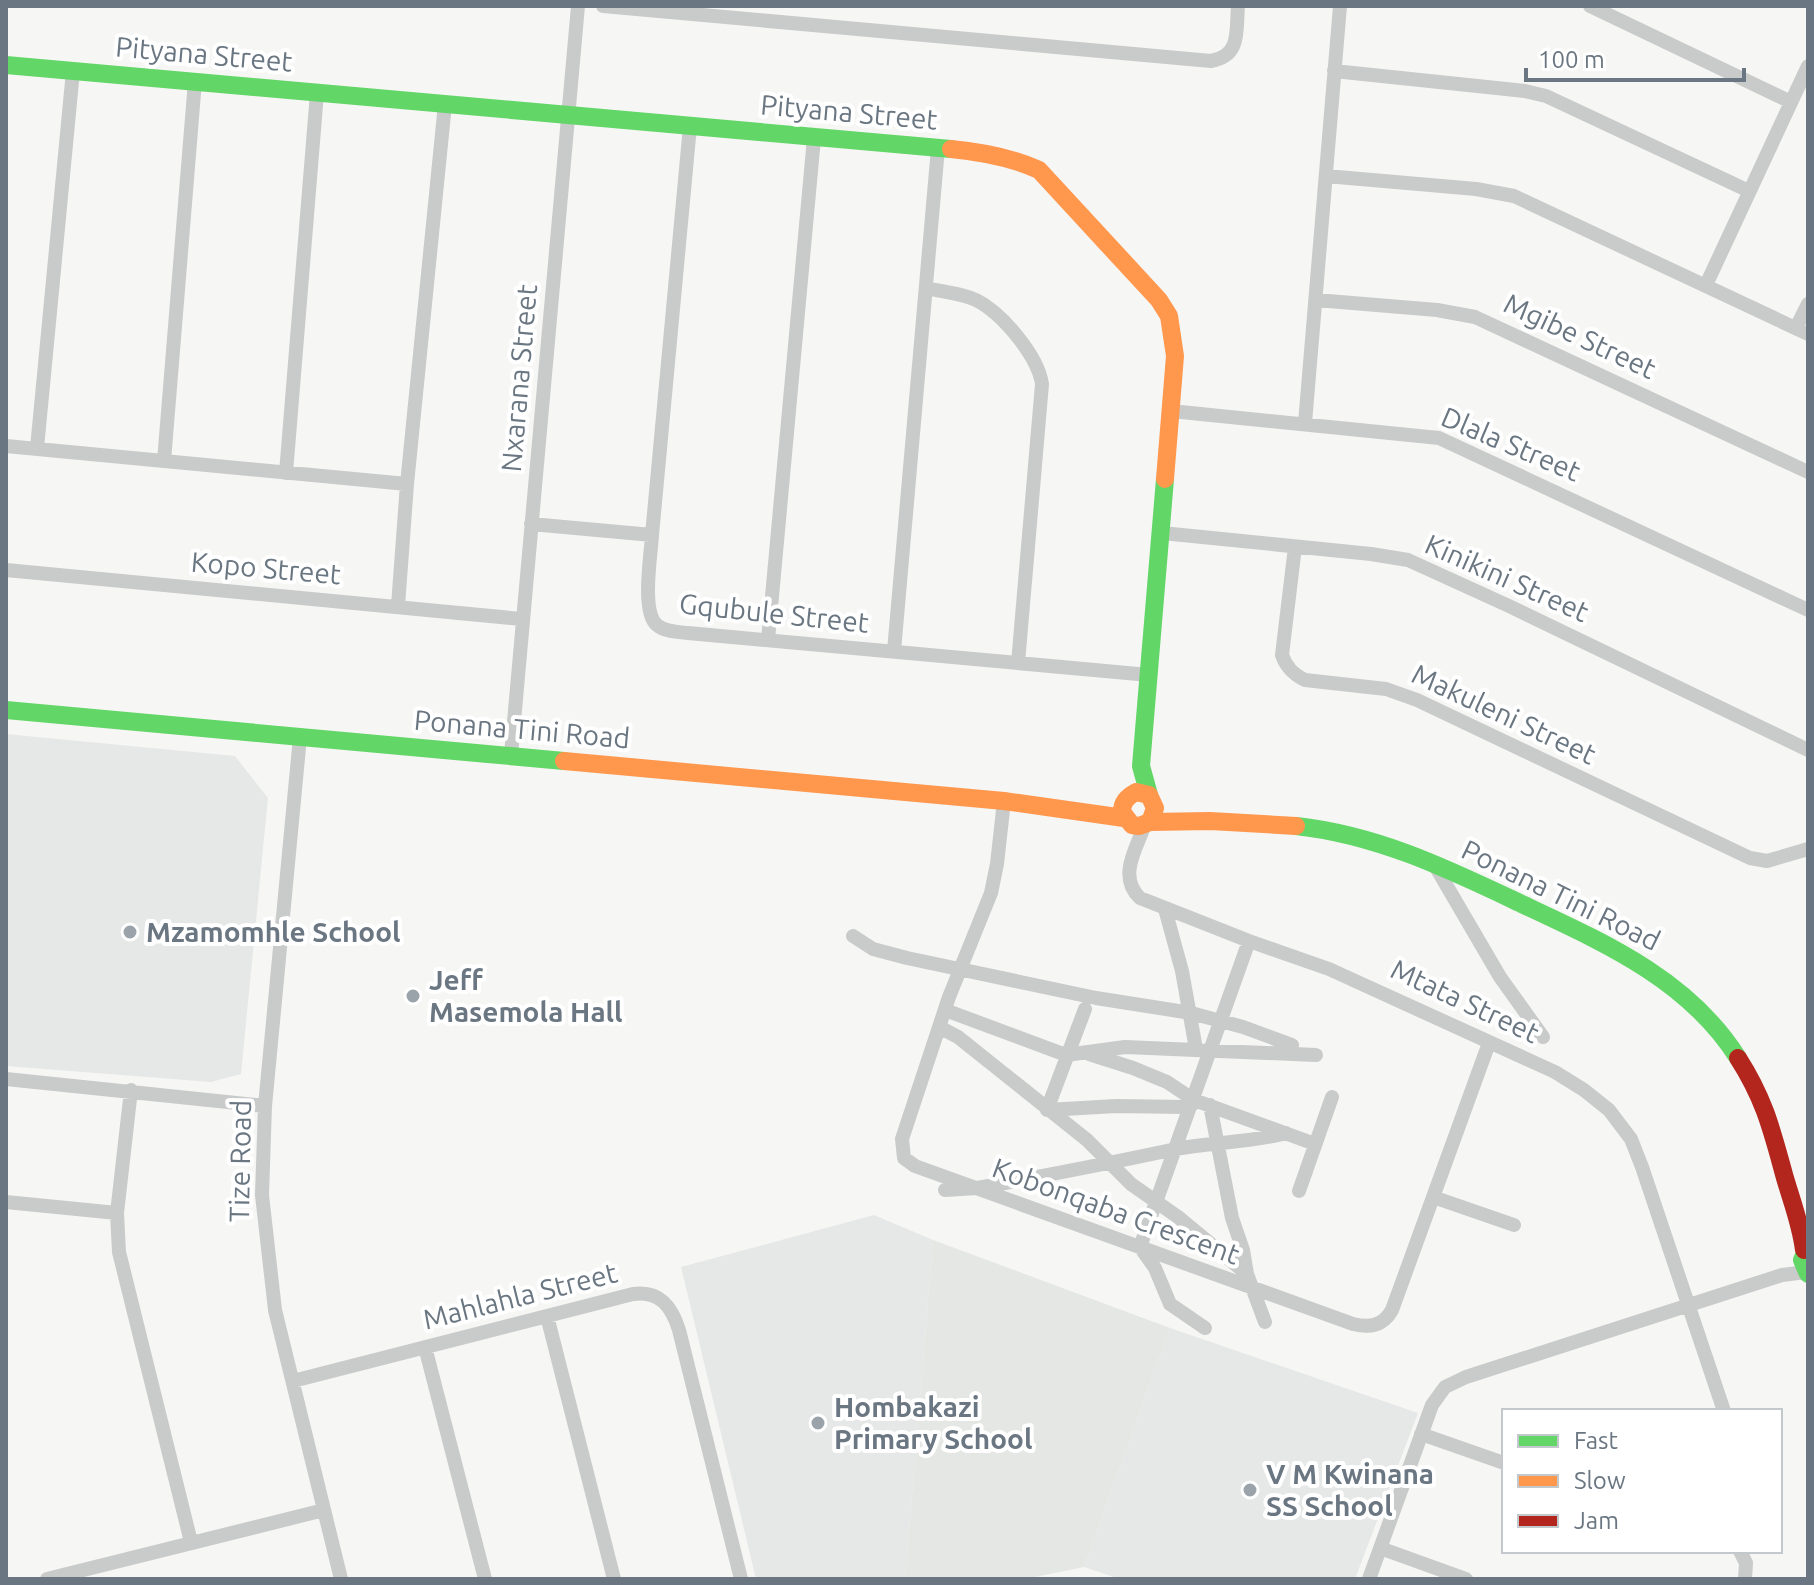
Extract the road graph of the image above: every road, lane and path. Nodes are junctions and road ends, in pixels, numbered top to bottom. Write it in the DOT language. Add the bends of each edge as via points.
graph roads {
  1 [pos="578,6"];
  2 [pos="603,6"];
  3 [pos="1238,6"];
  4 [pos="1340,6"];
  5 [pos="1590,6"];
  6 [pos="674,9"];
  7 [pos="6,65"];
  8 [pos="1808,66"];
  9 [pos="73,71"];
  10 [pos="1334,71"];
  11 [pos="195,81"];
  12 [pos="317,93"];
  13 [pos="1791,102"];
  14 [pos="445,104"];
  15 [pos="569,115"];
  16 [pos="690,126"];
  17 [pos="814,138"];
  18 [pos="938,148"];
  19 [pos="1326,176"];
  20 [pos="1749,191"];
  21 [pos="1706,285"];
  22 [pos="926,288"];
  23 [pos="1316,300"];
  24 [pos="1808,304"];
  25 [pos="1802,331"];
  26 [pos="1171,411"];
  27 [pos="1305,423"];
  28 [pos="6,446"];
  29 [pos="37,448"];
  30 [pos="164,461"];
  31 [pos="1808,472"];
  32 [pos="286,473"];
  33 [pos="407,484"];
  34 [pos="531,524"];
  35 [pos="1162,533"];
  36 [pos="652,535"];
  37 [pos="1295,547"];
  38 [pos="6,570"];
  39 [pos="398,606"];
  40 [pos="1808,610"];
  41 [pos="522,619"];
  42 [pos="768,640"];
  43 [pos="894,651"];
  44 [pos="1018,663"];
  45 [pos="1149,675"];
  46 [pos="6,710"];
  47 [pos="300,737"];
  48 [pos="1808,750"];
  49 [pos="511,755"];
  50 [pos="1141,766"];
  51 [pos="1128,796"];
  52 [pos="1150,798"];
  53 [pos="1004,801"];
  54 [pos="1033,804"];
  55 [pos="1125,820"];
  56 [pos="1231,822"];
  57 [pos="1148,823"];
  58 [pos="1133,849"];
  59 [pos="1808,849"];
  60 [pos="1434,864"];
  61 [pos="1165,909"];
  62 [pos="853,936"];
  63 [pos="1249,941"];
  64 [pos="961,970"];
  65 [pos="1085,1009"];
  66 [pos="945,1010"];
  67 [pos="1191,1013"];
  68 [pos="1221,1022"];
  69 [pos="939,1027"];
  70 [pos="1543,1037"];
  71 [pos="1489,1043"];
  72 [pos="1292,1045"];
  73 [pos="1196,1049"];
  74 [pos="1212,1050"];
  75 [pos="1073,1054"];
  76 [pos="1316,1055"];
  77 [pos="6,1079"];
  78 [pos="131,1090"];
  79 [pos="1332,1097"];
  80 [pos="1194,1102"];
  81 [pos="1210,1105"];
  82 [pos="265,1106"];
  83 [pos="1046,1106"];
  84 [pos="1286,1133"];
  85 [pos="1217,1142"];
  86 [pos="1315,1144"];
  87 [pos="1779,1147"];
  88 [pos="1176,1149"];
  89 [pos="1111,1163"];
  90 [pos="977,1188"];
  91 [pos="945,1190"];
  92 [pos="1299,1191"];
  93 [pos="1433,1197"];
  94 [pos="6,1202"];
  95 [pos="1157,1203"];
  96 [pos="1808,1208"];
  97 [pos="117,1213"];
  98 [pos="1514,1225"];
  99 [pos="1140,1247"];
  100 [pos="1806,1260"];
  101 [pos="1249,1281"];
  102 [pos="1689,1307"];
  103 [pos="547,1316"];
  104 [pos="1265,1322"];
  105 [pos="1205,1328"];
  106 [pos="425,1347"];
  107 [pos="293,1381"];
  108 [pos="1723,1409"];
  109 [pos="1421,1434"];
  110 [pos="1502,1462"];
  111 [pos="324,1510"];
  112 [pos="191,1542"];
  113 [pos="1380,1548"];
  114 [pos="1742,1553"];
  115 [pos="47,1579"];
  116 [pos="341,1579"];
  117 [pos="485,1579"];
  118 [pos="614,1579"];
  119 [pos="741,1579"];
  120 [pos="1369,1579"];
  121 [pos="1466,1579"];
  122 [pos="1745,1579"];
  1 -- 15 [label="street, Nxarana Street"];
  2 -- 6 [label="street"];
  3 -- 6 [label="street" via="1233,48 1222,60 1211,61"];
  4 -- 10 [label="street"];
  5 -- 13 [label="street"];
  7 -- 9 [label="street, Pityana Street"];
  8 -- 13 [label="street"];
  9 -- 11 [label="street, Pityana Street"];
  9 -- 29 [label="street"];
  10 -- 19 [label="street"];
  10 -- 20 [label="street" via="1546,96"];
  11 -- 12 [label="street, Pityana Street"];
  11 -- 30 [label="street"];
  12 -- 14 [label="street, Pityana Street"];
  12 -- 32 [label="street"];
  13 -- 20 [label="street"];
  14 -- 15 [label="street, Pityana Street"];
  14 -- 33 [label="street"];
  15 -- 16 [label="street, Pityana Street"];
  15 -- 34 [label="street, Nxarana Street"];
  16 -- 17 [label="street, Pityana Street"];
  16 -- 36 [label="street, Gqubule Street"];
  17 -- 18 [label="street, Pityana Street"];
  17 -- 42 [label="street"];
  18 -- 22 [label="street"];
  18 -- 26 [label="street, Pityana Street" via="1001,155 1039,170 1148,286 1169,316 1173,333"];
  19 -- 21 [label="street" via="1514,196"];
  19 -- 23 [label="street"];
  20 -- 21 [label="street"];
  21 -- 25 [label="street"];
  22 -- 43 [label="street"];
  22 -- 44 [label="street" via="986,307 1040,370"];
  23 -- 27 [label="street"];
  23 -- 31 [label="street, Mgibe Street" via="1475,317"];
  24 -- 25 [label="street"];
  26 -- 27 [label="street, Dlala Street"];
  26 -- 35 [label="street, Pityana Street"];
  27 -- 40 [label="street, Dlala Street" via="1451,442"];
  28 -- 29 [label="street"];
  29 -- 30 [label="street"];
  30 -- 32 [label="street"];
  32 -- 33 [label="street"];
  33 -- 39 [label="street"];
  34 -- 36 [label="street"];
  34 -- 41 [label="street, Nxarana Street"];
  35 -- 37 [label="street, Kinikini Street"];
  35 -- 45 [label="street, Pityana Street"];
  36 -- 42 [label="street, Gqubule Street" via="649,610 659,626"];
  37 -- 48 [label="street, Kinikini Street" via="1389,556 1428,568"];
  37 -- 59 [label="street, Makuleni Street" via="1282,655 1296,676 1407,695 1750,858 1778,859"];
  38 -- 39 [label="street, Kopo Street"];
  39 -- 41 [label="street, Kopo Street"];
  41 -- 49 [label="street, Nxarana Street"];
  42 -- 43 [label="street, Gqubule Street"];
  43 -- 44 [label="street, Gqubule Street"];
  44 -- 45 [label="street, Gqubule Street"];
  45 -- 50 [label="street, Pityana Street"];
  46 -- 47 [label="street, Ponana Tini Road"];
  47 -- 49 [label="street, Ponana Tini Road"];
  47 -- 82 [label="street, Tize Road"];
  49 -- 53 [label="street, Ponana Tini Road"];
  50 -- 51 [label="street, Pityana Street"];
  50 -- 52 [label="street, Pityana Street"];
  51 -- 52 [label="street" via="1136,792"];
  51 -- 54 [label="street, Ponana Tini Road"];
  51 -- 55 [label="street" via="1121,807"];
  52 -- 56 [label="street, Ponana Tini Road"];
  52 -- 57 [label="street" via="1155,811"];
  53 -- 54 [label="street, Ponana Tini Road"];
  53 -- 64 [label="street, Kobonqaba Crescent" via="995,876"];
  54 -- 55 [label="street, Ponana Tini Road"];
  55 -- 57 [label="street" via="1132,825"];
  55 -- 58 [label="street, Mtata Street"];
  56 -- 57 [label="street, Ponana Tini Road"];
  56 -- 60 [label="street, Ponana Tini Road" via="1362,838"];
  57 -- 58 [label="street, Mtata Street"];
  58 -- 61 [label="street, Mtata Street" via="1131,888"];
  60 -- 70 [label="street" via="1500,977"];
  60 -- 87 [label="street, Ponana Tini Road" via="1595,938 1669,982 1719,1033 1754,1083"];
  61 -- 63 [label="street, Mtata Street"];
  61 -- 67 [label="street"];
  62 -- 64 [label="street" via="873,949"];
  63 -- 68 [label="street"];
  63 -- 71 [label="street, Mtata Street" via="1372,987"];
  64 -- 66 [label="street, Kobonqaba Crescent"];
  64 -- 67 [label="street"];
  65 -- 75 [label="street"];
  66 -- 69 [label="street, Kobonqaba Crescent"];
  66 -- 75 [label="street"];
  67 -- 68 [label="street"];
  67 -- 73 [label="street"];
  68 -- 72 [label="street"];
  68 -- 74 [label="street"];
  69 -- 83 [label="street"];
  69 -- 90 [label="street, Kobonqaba Crescent" via="902,1153 915,1166"];
  71 -- 93 [label="street, Kobonqaba Crescent"];
  71 -- 102 [label="street, Mtata Street" via="1555,1072 1622,1124"];
  73 -- 74 [label="street"];
  73 -- 75 [label="street" via="1125,1047"];
  74 -- 76 [label="street"];
  74 -- 80 [label="street"];
  75 -- 80 [label="street" via="1109,1059 1145,1073"];
  75 -- 83 [label="street"];
  77 -- 78 [label="street"];
  78 -- 82 [label="street"];
  78 -- 97 [label="street"];
  79 -- 86 [label="street"];
  80 -- 81 [label="street"];
  80 -- 83 [label="street" via="1185,1107"];
  80 -- 88 [label="street"];
  81 -- 84 [label="street"];
  81 -- 85 [label="street"];
  82 -- 107 [label="street, Tize Road" via="265,1234 275,1310"];
  83 -- 89 [label="street"];
  84 -- 85 [label="street"];
  84 -- 86 [label="street"];
  85 -- 88 [label="street"];
  85 -- 101 [label="street"];
  86 -- 92 [label="street"];
  87 -- 96 [label="street, Ponana Tini Road"];
  87 -- 100 [label="street, Ponana Tini Road"];
  88 -- 89 [label="street"];
  88 -- 95 [label="street"];
  89 -- 90 [label="street"];
  89 -- 95 [label="street"];
  90 -- 91 [label="street"];
  90 -- 99 [label="street, Kobonqaba Crescent"];
  93 -- 98 [label="street"];
  93 -- 101 [label="street, Kobonqaba Crescent" via="1392,1310 1380,1324 1353,1324"];
  94 -- 97 [label="street"];
  95 -- 99 [label="street"];
  95 -- 101 [label="street"];
  97 -- 112 [label="street" via="119,1252"];
  99 -- 101 [label="street, Kobonqaba Crescent"];
  99 -- 105 [label="street" via="1170,1304"];
  100 -- 102 [label="street" via="1782,1275"];
  101 -- 104 [label="street"];
  102 -- 108 [label="street, Mtata Street"];
  102 -- 109 [label="street" via="1454,1382 1437,1395"];
  103 -- 106 [label="street, Mahlahla Street"];
  103 -- 118 [label="street"];
  103 -- 119 [label="street, Mahlahla Street" via="640,1293 656,1295 673,1312"];
  106 -- 107 [label="street, Mahlahla Street"];
  106 -- 117 [label="street"];
  107 -- 111 [label="street, Tize Road"];
  109 -- 110 [label="street"];
  109 -- 113 [label="street"];
  111 -- 112 [label="street"];
  111 -- 116 [label="street, Tize Road"];
  112 -- 115 [label="street"];
  113 -- 120 [label="street"];
  113 -- 121 [label="street"];
  114 -- 122 [label="street"];
}
